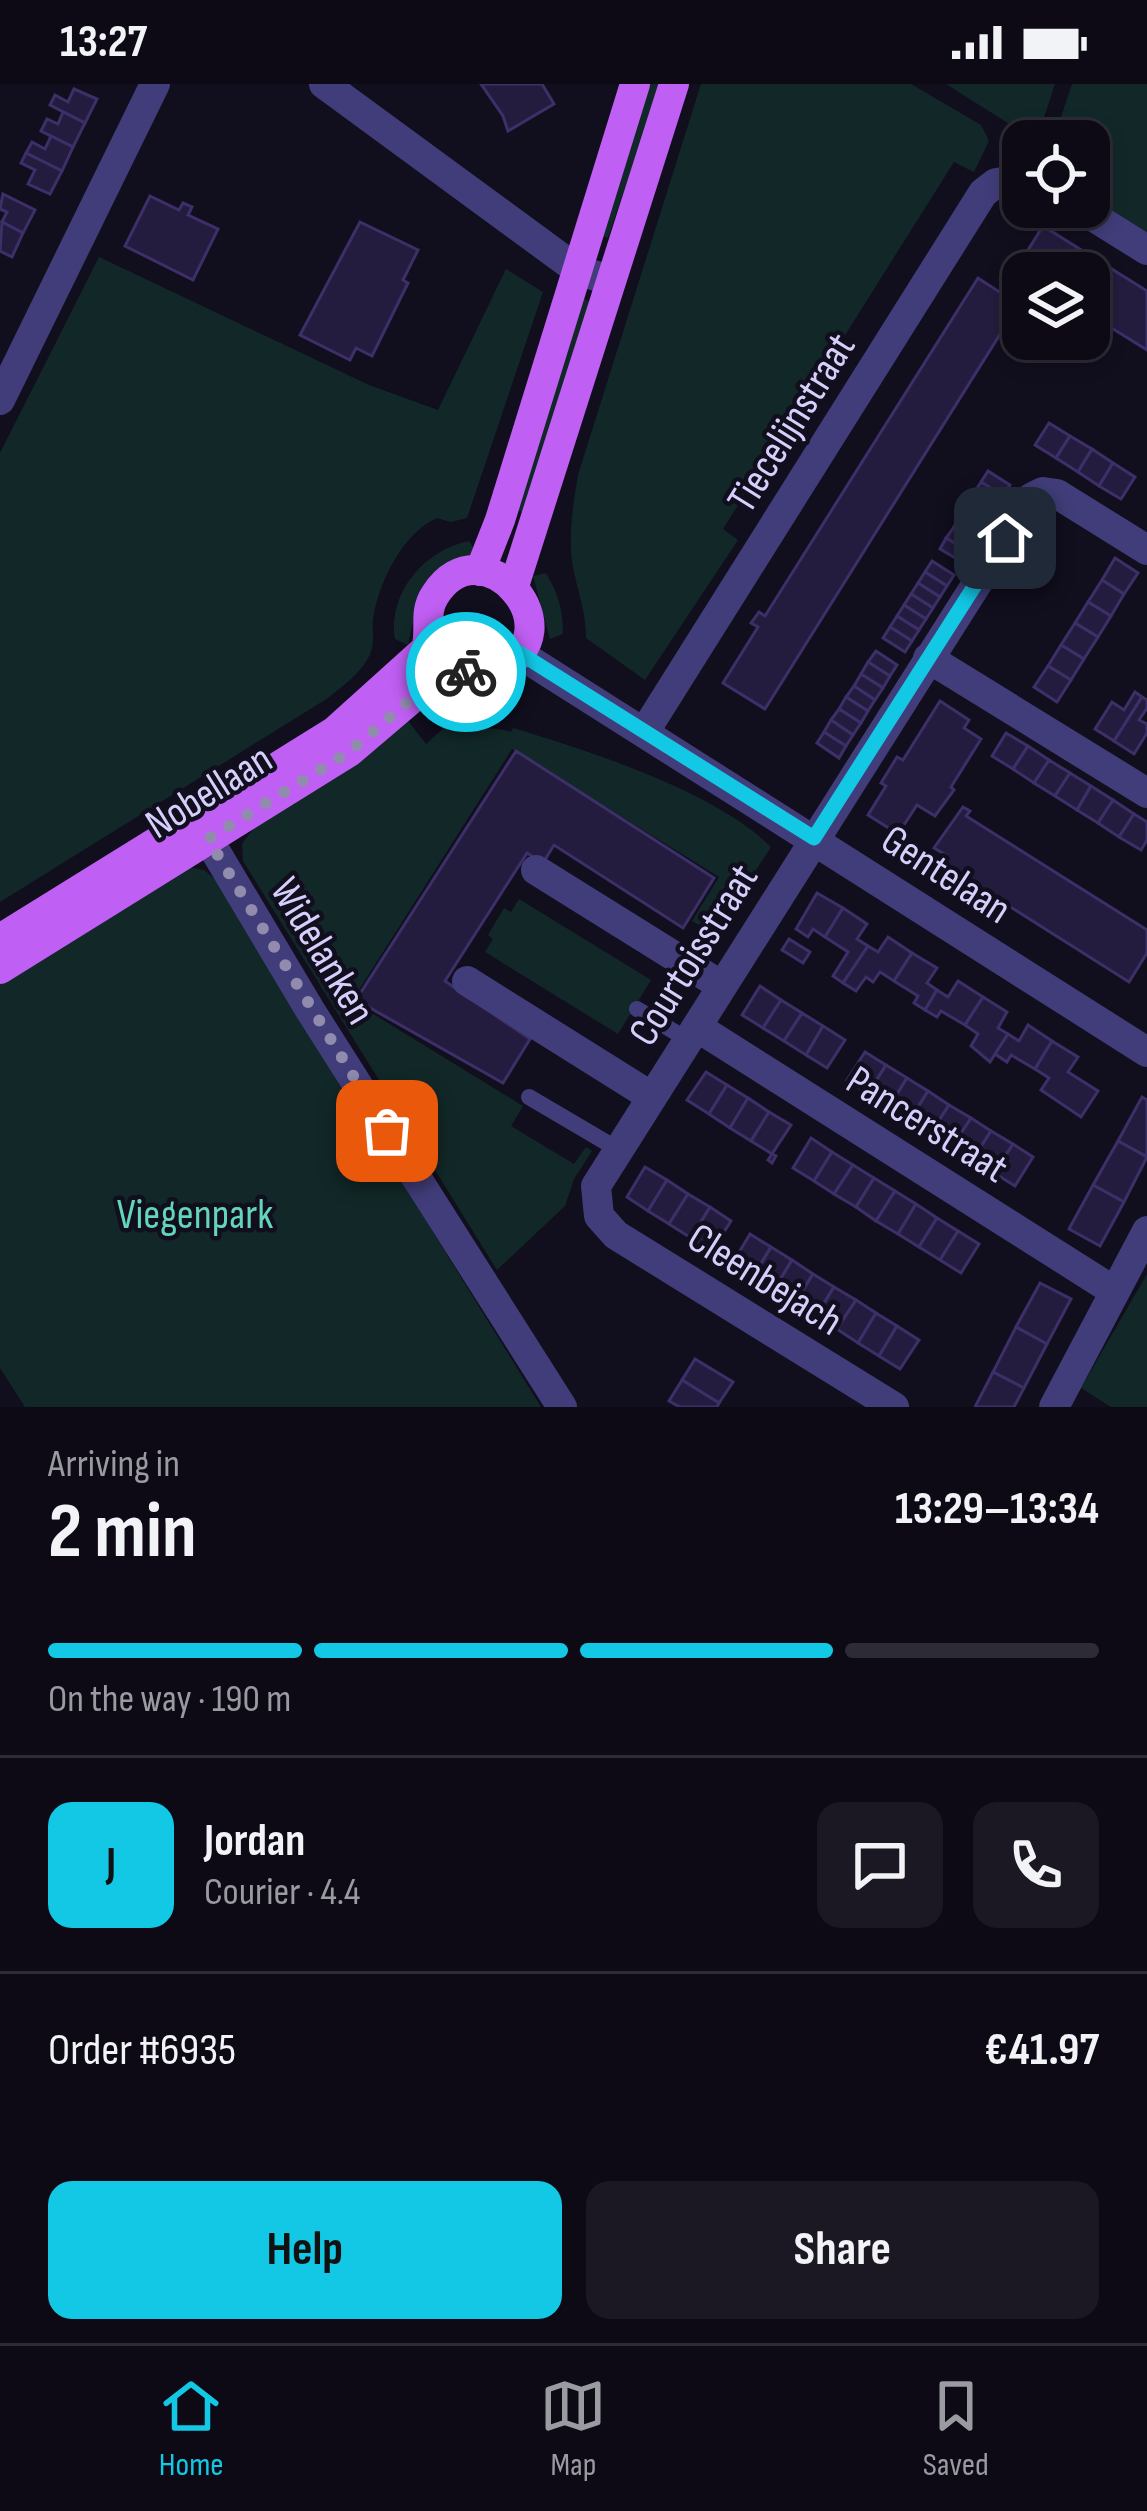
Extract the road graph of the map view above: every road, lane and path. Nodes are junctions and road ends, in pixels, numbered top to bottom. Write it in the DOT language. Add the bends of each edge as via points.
graph roads {
  1 [pos="154,84"];
  2 [pos="324,84"];
  3 [pos="635,84"];
  4 [pos="674,84"];
  5 [pos="1002,182"];
  6 [pos="1110,227"];
  7 [pos="1147,250"];
  8 [pos="579,271"];
  9 [pos="610,280"];
  10 [pos="0,400"];
  11 [pos="1147,550"];
  12 [pos="480,571"];
  13 [pos="514,586"];
  14 [pos="518,652"];
  15 [pos="928,658"];
  16 [pos="645,731"];
  17 [pos="1147,793"];
  18 [pos="814,838"];
  19 [pos="208,839"];
  20 [pos="536,870"];
  21 [pos="0,939"];
  22 [pos="0,969"];
  23 [pos="466,980"];
  24 [pos="722,986"];
  25 [pos="637,1010"];
  26 [pos="693,1034"];
  27 [pos="1147,1052"];
  28 [pos="529,1097"];
  29 [pos="652,1097"];
  30 [pos="619,1150"];
  31 [pos="599,1216"];
  32 [pos="1147,1231"];
  33 [pos="1114,1291"];
  34 [pos="1067,1402"];
  35 [pos="562,1407"];
  36 [pos="894,1407"];
  1 -- 10 [label="street"];
  2 -- 8 [label="street"];
  3 -- 8 [label="main road"];
  4 -- 9 [label="main road"];
  5 -- 16 [label="street, Tiecelijnstraat" via="983,193"];
  6 -- 7 [label="street"];
  8 -- 9 [label="street"];
  8 -- 12 [label="main road"];
  9 -- 13 [label="main road"];
  11 -- 15 [label="street, Courtoisstraat" via="1043,492 1031,498"];
  12 -- 13 [label="main road"];
  12 -- 21 [label="main road, Nobellaan" via="451,579 434,595 428,644 335,731"];
  13 -- 14 [label="main road" via="528,616"];
  14 -- 16 [label="street, Gentelaan"];
  14 -- 19 [label="main road, Nobellaan" via="494,670 450,670 349,752"];
  15 -- 17 [label="street"];
  15 -- 18 [label="street, Courtoisstraat"];
  16 -- 18 [label="street, Gentelaan"];
  18 -- 24 [label="street, Courtoisstraat"];
  18 -- 27 [label="street, Gentelaan"];
  19 -- 22 [label="main road, Nobellaan"];
  19 -- 35 [label="street, Widelanken"];
  20 -- 24 [label="street"];
  23 -- 29 [label="street"];
  24 -- 26 [label="street, Courtoisstraat"];
  25 -- 26 [label="lane"];
  26 -- 29 [label="street, Courtoisstraat"];
  26 -- 33 [label="street, Pancerstraat"];
  28 -- 30 [label="lane"];
  29 -- 30 [label="street, Courtoisstraat"];
  30 -- 31 [label="street, Courtoisstraat" via="596,1186"];
  31 -- 36 [label="street, Cleenbejach" via="616,1235"];
  32 -- 33 [label="street"];
  33 -- 34 [label="street"];
}
